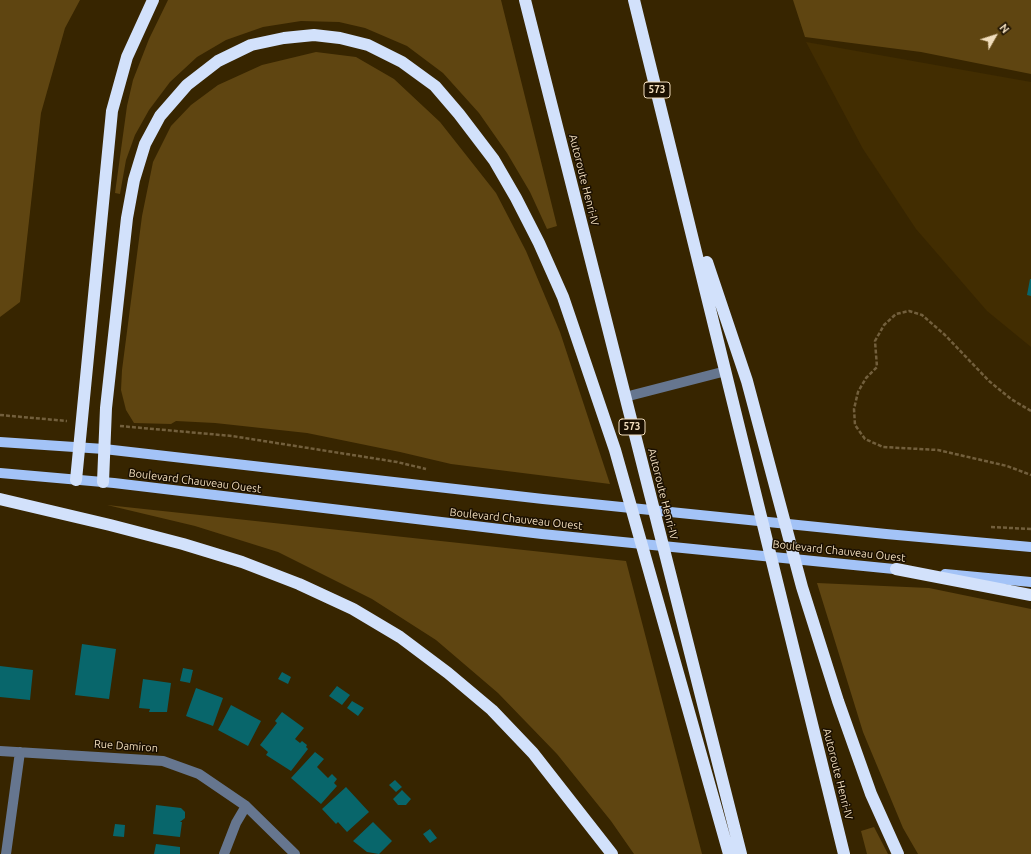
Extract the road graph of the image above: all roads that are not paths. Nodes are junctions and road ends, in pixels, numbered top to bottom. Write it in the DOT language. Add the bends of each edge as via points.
graph roads {
  1 [pos="153,0"];
  2 [pos="526,0"];
  3 [pos="634,0"];
  4 [pos="680,181"];
  5 [pos="726,371"];
  6 [pos="624,397"];
  7 [pos="0,442"];
  8 [pos="80,447"];
  9 [pos="104,449"];
  10 [pos="0,473"];
  11 [pos="76,480"];
  12 [pos="103,482"];
  13 [pos="0,499"];
  14 [pos="1031,547"];
  15 [pos="896,569"];
  16 [pos="1031,582"];
  17 [pos="1031,594"];
  18 [pos="0,751"];
  19 [pos="20,752"];
  20 [pos="246,806"];
  21 [pos="6,854"];
  22 [pos="224,854"];
  23 [pos="294,854"];
  24 [pos="612,854"];
  25 [pos="729,854"];
  26 [pos="741,854"];
  27 [pos="844,854"];
  28 [pos="898,854"];
  1 -- 8 [label="highway" via="127,57 112,111"];
  2 -- 6 [label="highway, Autoroute Henri-IV / 573"];
  3 -- 4 [label="highway, Autoroute Henri-IV / 573"];
  4 -- 5 [label="highway, Autoroute Henri-IV / 573"];
  4 -- 28 [label="highway" via="747,381 802,587 838,701 872,794"];
  5 -- 6 [label="street"];
  5 -- 27 [label="highway, Autoroute Henri-IV / 573"];
  6 -- 26 [label="highway, Autoroute Henri-IV / 573"];
  7 -- 8 [label="main road, Boulevard Chauveau Ouest"];
  8 -- 9 [label="main road, Boulevard Chauveau Ouest"];
  8 -- 11 [label="highway"];
  9 -- 12 [label="highway"];
  9 -- 14 [label="main road, Boulevard Chauveau Ouest" via="543,499"];
  9 -- 25 [label="highway" via="106,408 127,218 144,144 160,116 187,85 218,61 251,45 284,38 340,38 368,45 402,62 435,86 494,160 526,217 563,297 615,450"];
  10 -- 11 [label="main road, Boulevard Chauveau Ouest"];
  11 -- 12 [label="main road, Boulevard Chauveau Ouest"];
  12 -- 15 [label="main road, Boulevard Chauveau Ouest" via="542,534"];
  13 -- 24 [label="highway" via="110,525 234,560 299,584 353,609 400,636 492,710 533,753"];
  15 -- 16 [label="main road, Boulevard Chauveau Ouest"];
  15 -- 17 [label="highway"];
  18 -- 19 [label="street, Rue Damiron"];
  19 -- 20 [label="street, Rue Damiron" via="163,761 200,774"];
  19 -- 21 [label="street"];
  20 -- 22 [label="street" via="236,823"];
  20 -- 23 [label="street, Rue Damiron"];
}
